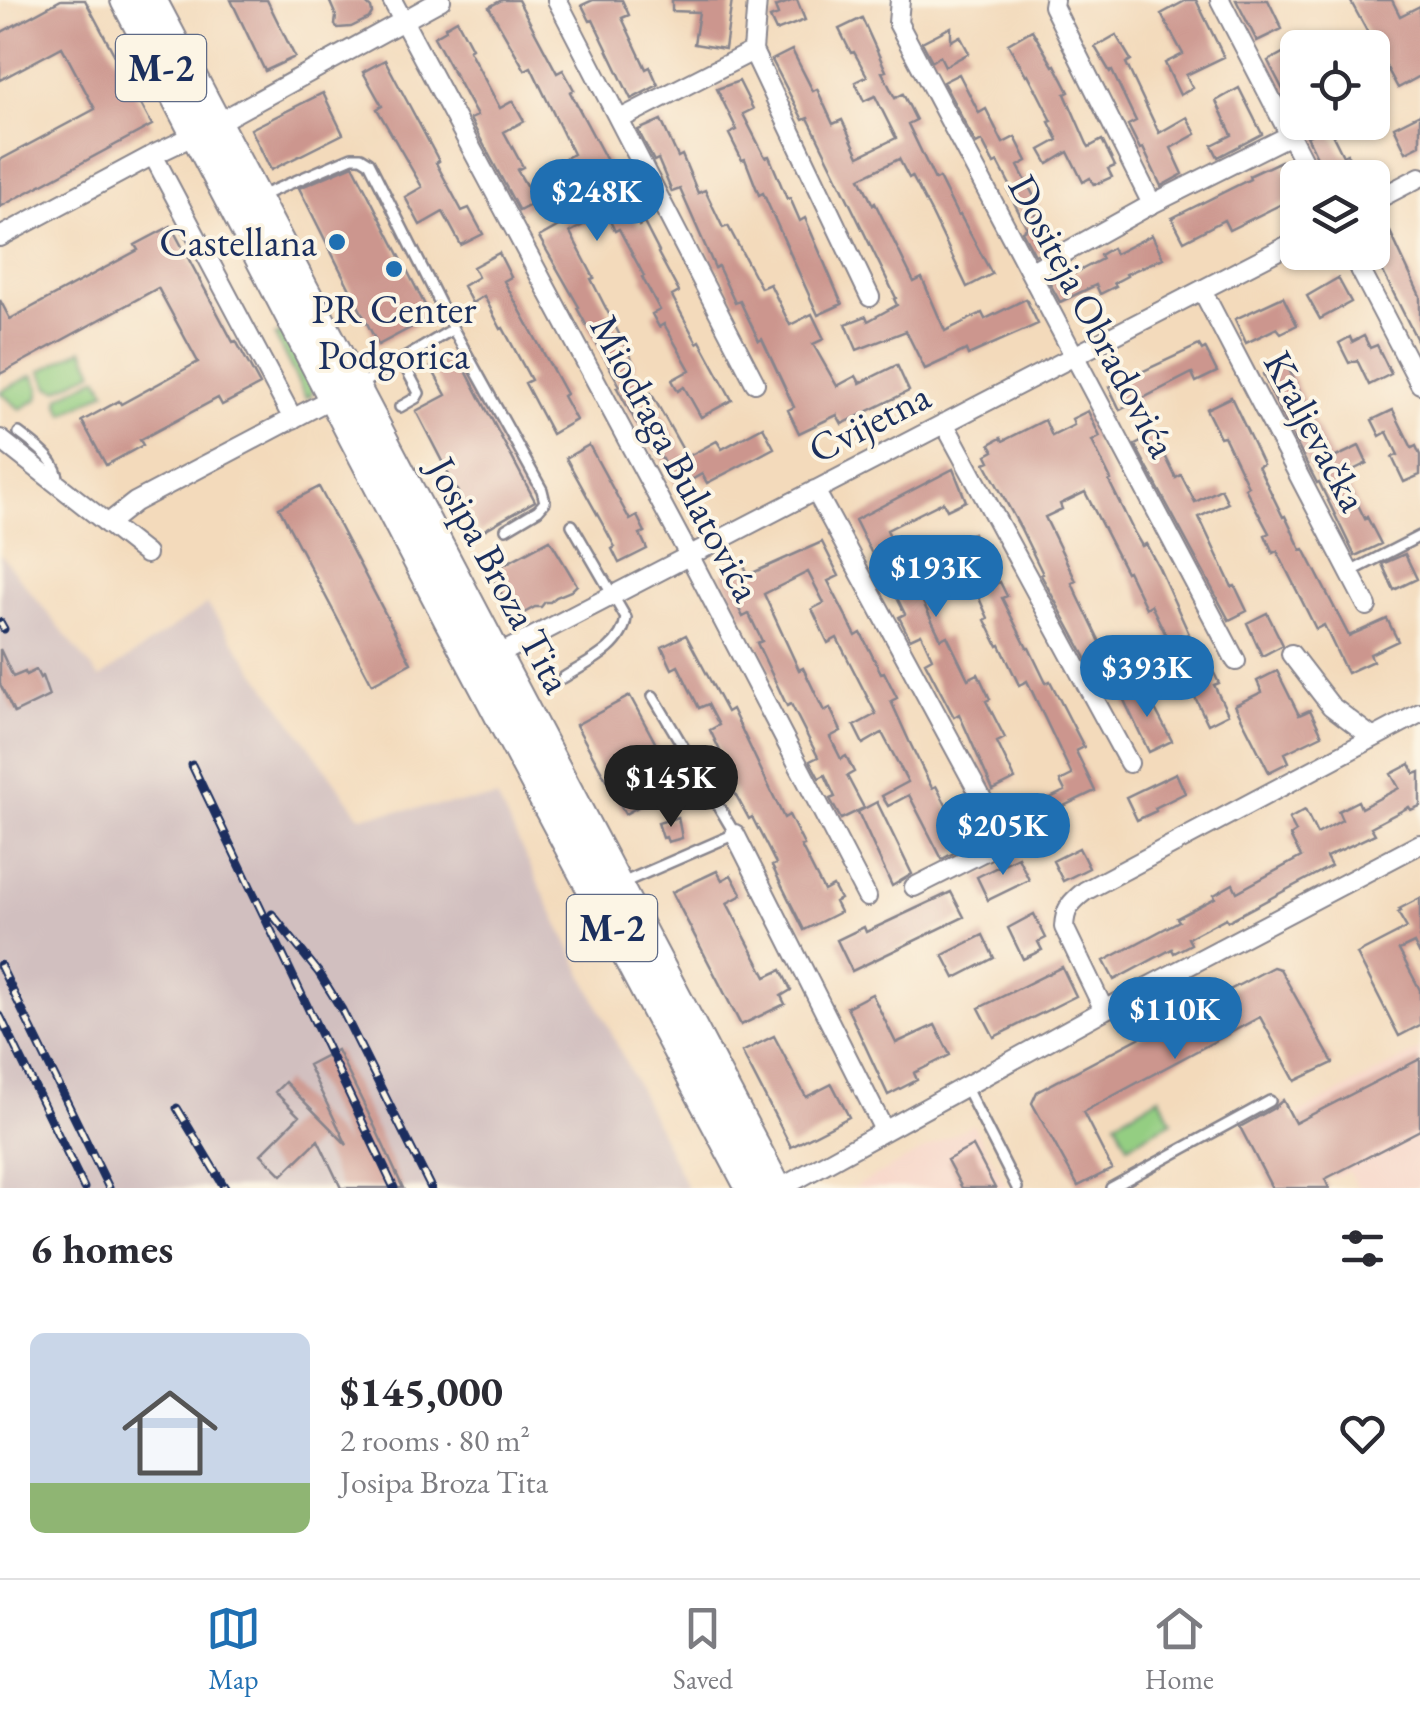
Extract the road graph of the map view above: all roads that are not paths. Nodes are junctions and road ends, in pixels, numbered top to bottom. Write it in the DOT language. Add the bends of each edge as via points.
graph roads {
  1 [pos="126,0"];
  2 [pos="152,0"];
  3 [pos="392,0"];
  4 [pos="441,0"];
  5 [pos="558,0"];
  6 [pos="757,0"];
  7 [pos="900,0"];
  8 [pos="1054,0"];
  9 [pos="1220,0"];
  10 [pos="403,21"];
  11 [pos="753,50"];
  12 [pos="1280,117"];
  13 [pos="620,119"];
  14 [pos="206,129"];
  15 [pos="1282,140"];
  16 [pos="153,155"];
  17 [pos="1420,177"];
  18 [pos="1390,193"];
  19 [pos="256,198"];
  20 [pos="1152,204"];
  21 [pos="0,236"];
  22 [pos="1280,249"];
  23 [pos="1360,270"];
  24 [pos="1030,272"];
  25 [pos="1202,290"];
  26 [pos="870,297"];
  27 [pos="454,328"];
  28 [pos="1074,356"];
  29 [pos="402,361"];
  30 [pos="755,383"];
  31 [pos="1420,384"];
  32 [pos="344,393"];
  33 [pos="400,407"];
  34 [pos="293,419"];
  35 [pos="944,423"];
  36 [pos="19,433"];
  37 [pos="0,439"];
  38 [pos="59,486"];
  39 [pos="815,490"];
  40 [pos="107,524"];
  41 [pos="572,525"];
  42 [pos="506,529"];
  43 [pos="1420,536"];
  44 [pos="146,554"];
  45 [pos="689,555"];
  46 [pos="1350,572"];
  47 [pos="612,595"];
  48 [pos="1367,606"];
  49 [pos="1291,654"];
  50 [pos="485,661"];
  51 [pos="1236,662"];
  52 [pos="563,678"];
  53 [pos="652,696"];
  54 [pos="1420,713"];
  55 [pos="1374,738"];
  56 [pos="1128,763"];
  57 [pos="735,834"];
  58 [pos="1420,844"];
  59 [pos="618,886"];
  60 [pos="914,887"];
  61 [pos="867,897"];
  62 [pos="1104,1010"];
  63 [pos="965,1086"];
  64 [pos="1270,1101"];
  65 [pos="884,1130"];
  66 [pos="750,1188"];
  67 [pos="779,1188"];
  68 [pos="1018,1188"];
  69 [pos="1111,1188"];
  1 -- 14 [label="main road, Josipa Broza Tita / M-2"];
  2 -- 14 [label="main road, Josipa Broza Tita / M-2"];
  3 -- 10 [label="street, Miodraga Bulatovića"];
  4 -- 10 [label="street"];
  5 -- 13 [label="street"];
  6 -- 11 [label="street"];
  7 -- 24 [label="street, Dositeja Obradovića" via="898,23"];
  8 -- 20 [label="street"];
  9 -- 12 [label="street"];
  10 -- 14 [label="street"];
  10 -- 45 [label="street, Miodraga Bulatovića"];
  11 -- 13 [label="street"];
  11 -- 26 [label="street"];
  13 -- 30 [label="street"];
  14 -- 16 [label="street"];
  14 -- 19 [label="main road, Josipa Broza Tita / M-2"];
  14 -- 32 [label="main road, Josipa Broza Tita / M-2"];
  15 -- 20 [label="street"];
  16 -- 21 [label="street"];
  16 -- 34 [label="street"];
  17 -- 18 [label="street"];
  19 -- 27 [label="lane" via="352,156 369,162"];
  19 -- 32 [label="main road, Josipa Broza Tita / M-2"];
  20 -- 24 [label="street"];
  22 -- 25 [label="street, Cvijetna"];
  23 -- 31 [label="street"];
  24 -- 28 [label="street, Dositeja Obradovića"];
  25 -- 28 [label="street, Cvijetna"];
  25 -- 46 [label="street, Kraljevačka"];
  27 -- 29 [label="lane"];
  27 -- 42 [label="lane" via="542,490 545,502 538,510"];
  28 -- 35 [label="street, Cvijetna"];
  28 -- 51 [label="street, Dositeja Obradovića"];
  29 -- 32 [label="lane"];
  29 -- 33 [label="lane" via="419,393"];
  32 -- 34 [label="street"];
  32 -- 50 [label="main road, Josipa Broza Tita / M-2"];
  34 -- 40 [label="street" via="135,502"];
  35 -- 39 [label="street, Cvijetna"];
  35 -- 56 [label="street"];
  36 -- 38 [label="lane" via="52,461"];
  37 -- 38 [label="street"];
  38 -- 40 [label="street"];
  39 -- 45 [label="street, Cvijetna"];
  39 -- 60 [label="street" via="1005,841"];
  40 -- 44 [label="street"];
  41 -- 47 [label="lane"];
  43 -- 46 [label="lane"];
  45 -- 47 [label="street, Cvijetna"];
  45 -- 61 [label="street, Miodraga Bulatovića"];
  46 -- 48 [label="street, Kraljevačka"];
  47 -- 50 [label="street, Cvijetna"];
  47 -- 52 [label="lane" via="626,618 619,640"];
  49 -- 55 [label="street" via="1331,706"];
  50 -- 59 [label="main road, Josipa Broza Tita / M-2"];
  50 -- 66 [label="main road, Josipa Broza Tita / M-2"];
  53 -- 57 [label="lane"];
  54 -- 55 [label="street"];
  55 -- 62 [label="street" via="1072,901 1064,927"];
  57 -- 59 [label="lane"];
  57 -- 65 [label="street"];
  58 -- 62 [label="street"];
  59 -- 67 [label="main road, Josipa Broza Tita / M-2"];
  62 -- 63 [label="street"];
  63 -- 65 [label="street"];
  63 -- 68 [label="lane"];
  64 -- 69 [label="lane"];
  65 -- 67 [label="street"];
}
